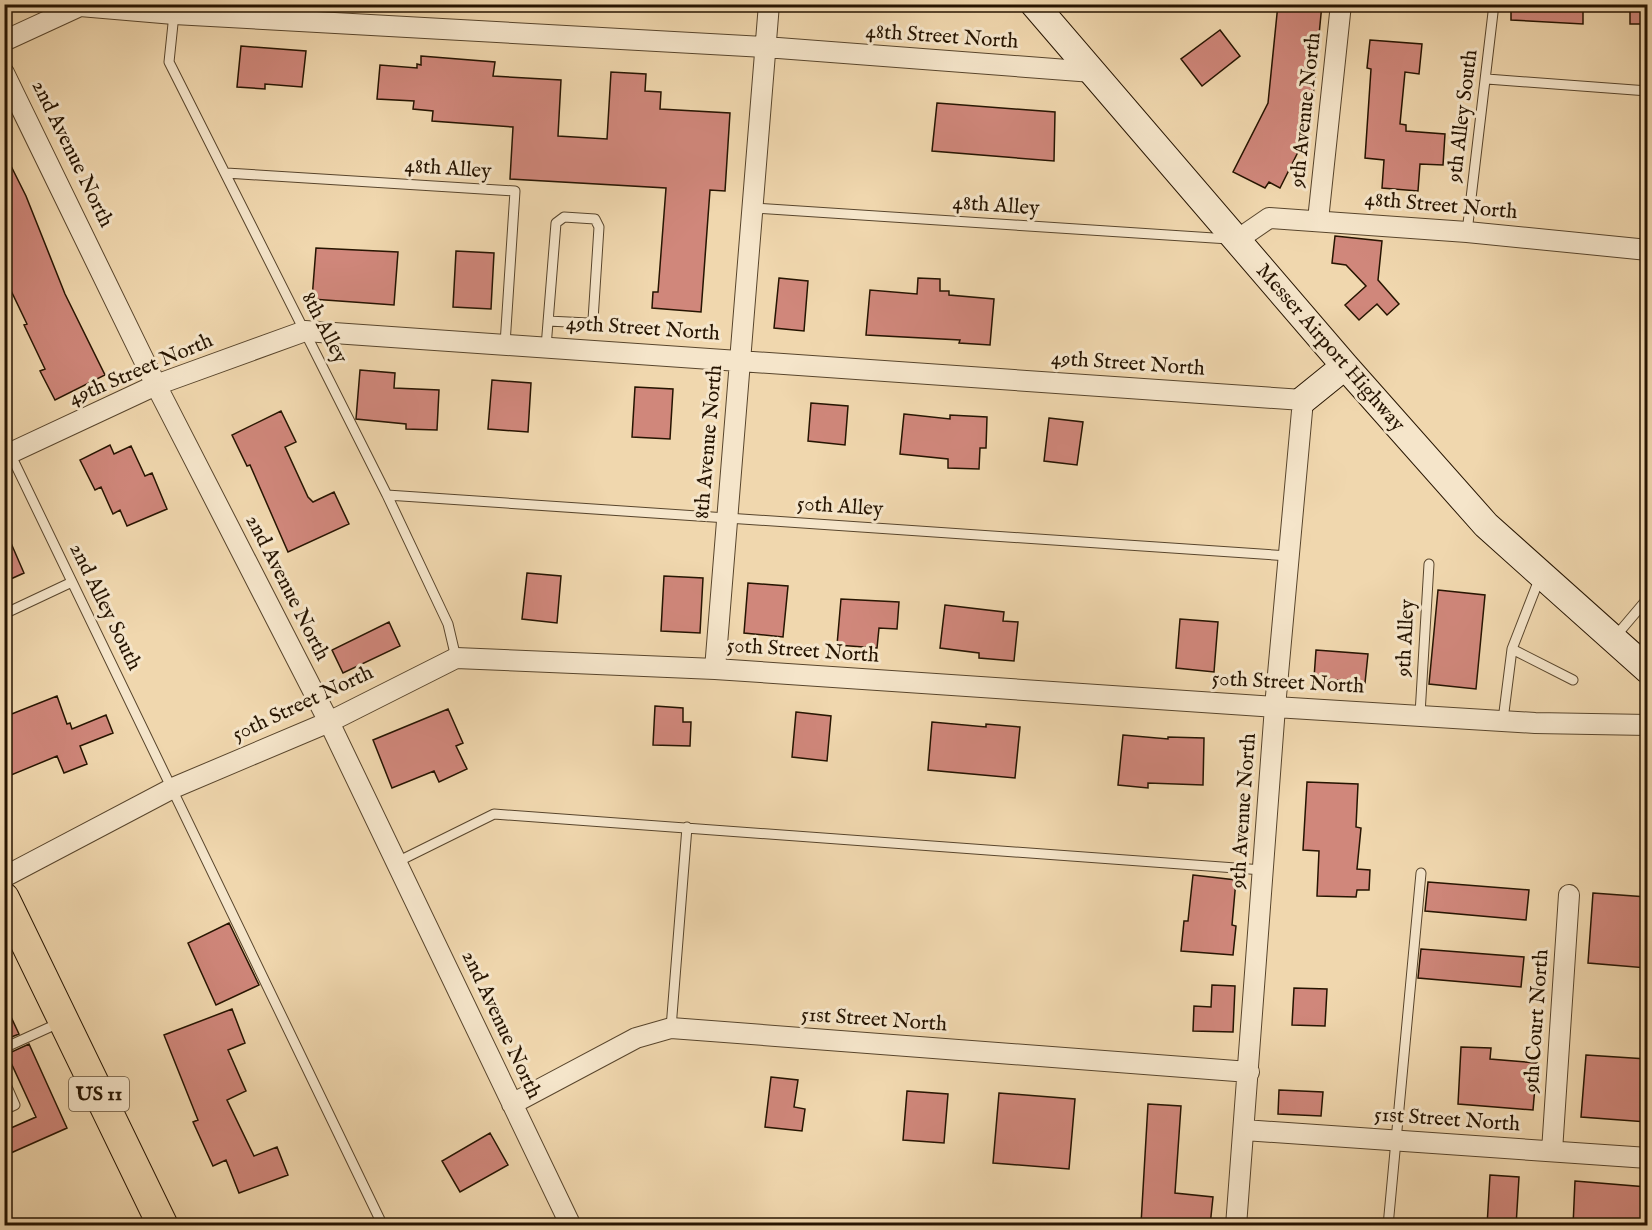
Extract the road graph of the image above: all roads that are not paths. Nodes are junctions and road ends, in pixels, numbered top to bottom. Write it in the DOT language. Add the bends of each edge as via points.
graph roads {
  1 [pos="769,4"];
  2 [pos="1034,4"];
  3 [pos="1341,4"];
  4 [pos="1494,4"];
  5 [pos="80,5"];
  6 [pos="174,14"];
  7 [pos="4,40"];
  8 [pos="765,47"];
  9 [pos="1093,72"];
  10 [pos="4,73"];
  11 [pos="1487,79"];
  12 [pos="1647,92"];
  13 [pos="226,173"];
  14 [pos="753,207"];
  15 [pos="1318,220"];
  16 [pos="1467,232"];
  17 [pos="1237,240"];
  18 [pos="1647,250"];
  19 [pos="548,321"];
  20 [pos="305,331"];
  21 [pos="505,345"];
  22 [pos="546,347"];
  23 [pos="740,360"];
  24 [pos="1345,366"];
  25 [pos="156,386"];
  26 [pos="1303,400"];
  27 [pos="7,450"];
  28 [pos="387,495"];
  29 [pos="728,518"];
  30 [pos="1289,556"];
  31 [pos="1429,564"];
  32 [pos="1541,575"];
  33 [pos="72,582"];
  34 [pos="1647,598"];
  35 [pos="4,614"];
  36 [pos="1613,639"];
  37 [pos="1512,650"];
  38 [pos="456,658"];
  39 [pos="715,669"];
  40 [pos="1647,670"];
  41 [pos="1573,680"];
  42 [pos="1275,707"];
  43 [pos="1420,714"];
  44 [pos="1503,720"];
  45 [pos="329,722"];
  46 [pos="1647,725"];
  47 [pos="173,788"];
  48 [pos="687,827"];
  49 [pos="397,862"];
  50 [pos="1263,870"];
  51 [pos="1421,873"];
  52 [pos="4,877"];
  53 [pos="1569,895"];
  54 [pos="4,898"];
  55 [pos="64,1021"];
  56 [pos="671,1028"];
  57 [pos="4,1048"];
  58 [pos="1249,1072"];
  59 [pos="4,1080"];
  60 [pos="512,1104"];
  61 [pos="4,1110"];
  62 [pos="1244,1130"];
  63 [pos="1396,1141"];
  64 [pos="1552,1151"];
  65 [pos="1647,1158"];
  66 [pos="163,1226"];
  67 [pos="383,1226"];
  68 [pos="571,1226"];
  69 [pos="1236,1226"];
  70 [pos="1388,1226"];
  1 -- 8 [label="street, 8th Avenue North"];
  2 -- 9 [label="main road, Messer Airport Highway"];
  3 -- 15 [label="street, 9th Avenue North"];
  4 -- 11 [label="lane, 9th Alley South"];
  5 -- 6 [label="street, 48th Street North"];
  5 -- 7 [label="street, 48th Street North"];
  6 -- 8 [label="street, 48th Street North"];
  6 -- 13 [label="lane, 8th Alley" via="169,62"];
  8 -- 9 [label="street, 48th Street North"];
  8 -- 14 [label="street, 8th Avenue North"];
  9 -- 17 [label="main road, Messer Airport Highway"];
  10 -- 25 [label="street, 2nd Avenue North"];
  11 -- 12 [label="lane"];
  11 -- 16 [label="lane, 9th Alley South"];
  13 -- 20 [label="lane, 8th Alley"];
  13 -- 21 [label="lane, 48th Alley" via="515,191"];
  14 -- 17 [label="lane, 48th Alley"];
  14 -- 23 [label="street, 8th Avenue North"];
  15 -- 16 [label="street, 48th Street North"];
  15 -- 17 [label="street, 48th Street North" via="1269,218"];
  16 -- 18 [label="street, 48th Street North"];
  17 -- 24 [label="main road, Messer Airport Highway"];
  19 -- 19 [label="lane" via="556,223 564,217 596,219 599,227 593,320"];
  19 -- 22 [label="lane"];
  20 -- 21 [label="street, 49th Street North"];
  20 -- 25 [label="street, 49th Street North"];
  20 -- 28 [label="lane, 8th Alley"];
  21 -- 22 [label="street, 49th Street North"];
  22 -- 23 [label="street, 49th Street North"];
  23 -- 26 [label="street, 49th Street North"];
  23 -- 29 [label="street, 8th Avenue North"];
  24 -- 26 [label="main road"];
  24 -- 32 [label="main road, Messer Airport Highway" via="1486,525"];
  25 -- 27 [label="street, 49th Street North"];
  25 -- 45 [label="street, 2nd Avenue North"];
  26 -- 30 [label="street, 9th Avenue North"];
  27 -- 33 [label="lane, 2nd Alley South"];
  28 -- 29 [label="lane, 50th Alley"];
  28 -- 38 [label="lane, 8th Alley" via="448,624"];
  29 -- 30 [label="lane, 50th Alley"];
  29 -- 39 [label="street, 8th Avenue North"];
  30 -- 42 [label="street, 9th Avenue North"];
  31 -- 43 [label="lane, 9th Alley"];
  32 -- 36 [label="main road, Messer Airport Highway"];
  32 -- 37 [label="lane"];
  33 -- 35 [label="lane"];
  33 -- 47 [label="lane, 2nd Alley South"];
  34 -- 36 [label="lane"];
  36 -- 40 [label="main road, Messer Airport Highway"];
  37 -- 41 [label="lane"];
  37 -- 44 [label="lane"];
  38 -- 39 [label="street, 50th Street North"];
  38 -- 45 [label="street, 50th Street North"];
  39 -- 42 [label="street, 50th Street North"];
  42 -- 43 [label="street, 50th Street North"];
  42 -- 50 [label="street, 9th Avenue North"];
  43 -- 44 [label="street, 50th Street North"];
  44 -- 46 [label="street, 50th Street North"];
  45 -- 47 [label="street, 50th Street North"];
  45 -- 49 [label="street, 2nd Avenue North"];
  47 -- 52 [label="street, 50th Street North"];
  47 -- 67 [label="lane, 2nd Alley South"];
  48 -- 49 [label="lane" via="494,814"];
  48 -- 50 [label="lane"];
  48 -- 56 [label="lane"];
  49 -- 60 [label="street, 2nd Avenue North"];
  50 -- 58 [label="street, 9th Avenue North"];
  51 -- 63 [label="lane"];
  53 -- 64 [label="street, 9th Court North"];
  54 -- 55 [label="main road, US 11"];
  55 -- 57 [label="lane"];
  55 -- 66 [label="main road, US 11"];
  56 -- 58 [label="street, 51st Street North"];
  56 -- 60 [label="street, 51st Street North" via="636,1038"];
  58 -- 62 [label="street, 9th Avenue North"];
  59 -- 61 [label="lane" via="15,1105"];
  60 -- 68 [label="street, 2nd Avenue North"];
  62 -- 63 [label="street, 51st Street North"];
  62 -- 69 [label="street, 9th Avenue North"];
  63 -- 64 [label="street, 51st Street North"];
  63 -- 70 [label="lane"];
  64 -- 65 [label="street, 51st Street North"];
}
